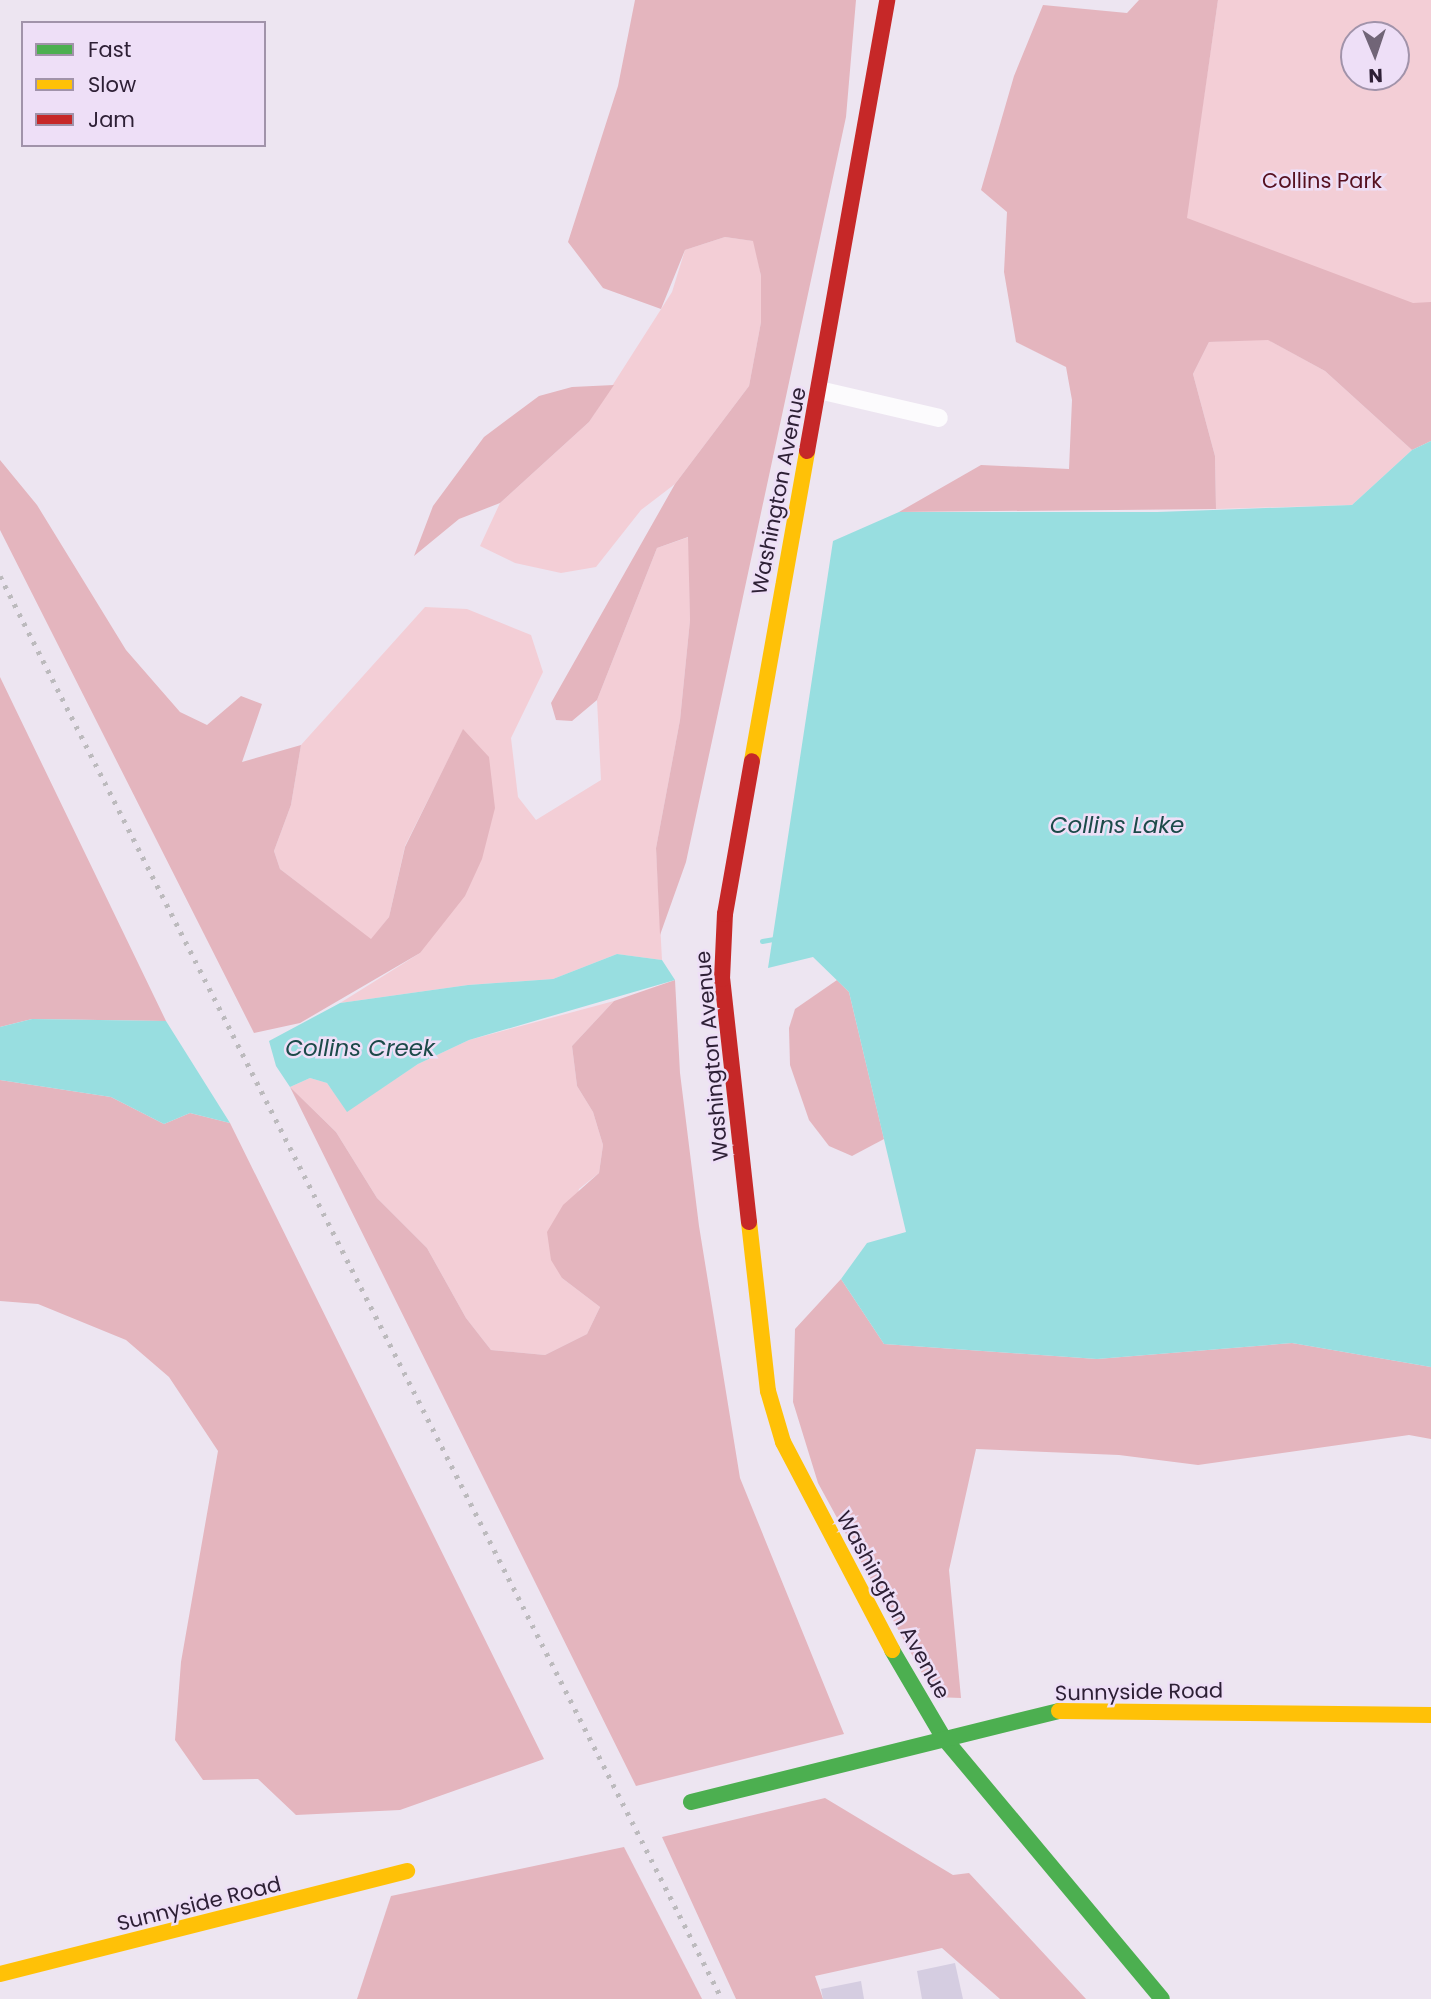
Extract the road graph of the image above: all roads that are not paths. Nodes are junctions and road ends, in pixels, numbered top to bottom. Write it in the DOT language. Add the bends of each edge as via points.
graph roads {
  1 [pos="887,0"];
  2 [pos="819,390"];
  3 [pos="939,418"];
  4 [pos="1431,1715"];
  5 [pos="943,1737"];
  6 [pos="691,1802"];
  7 [pos="407,1871"];
  8 [pos="0,1974"];
  9 [pos="1162,1999"];
  1 -- 2 [label="street, Washington Avenue"];
  2 -- 3 [label="street"];
  2 -- 5 [label="street, Washington Avenue" via="743,797 725,914 722,979 768,1391 783,1442 869,1611"];
  4 -- 5 [label="street, Sunnyside Road" via="1058,1712"];
  5 -- 6 [label="street, Sunnyside Road"];
  5 -- 9 [label="street, Washington Avenue"];
  7 -- 8 [label="street, Sunnyside Road"];
}
